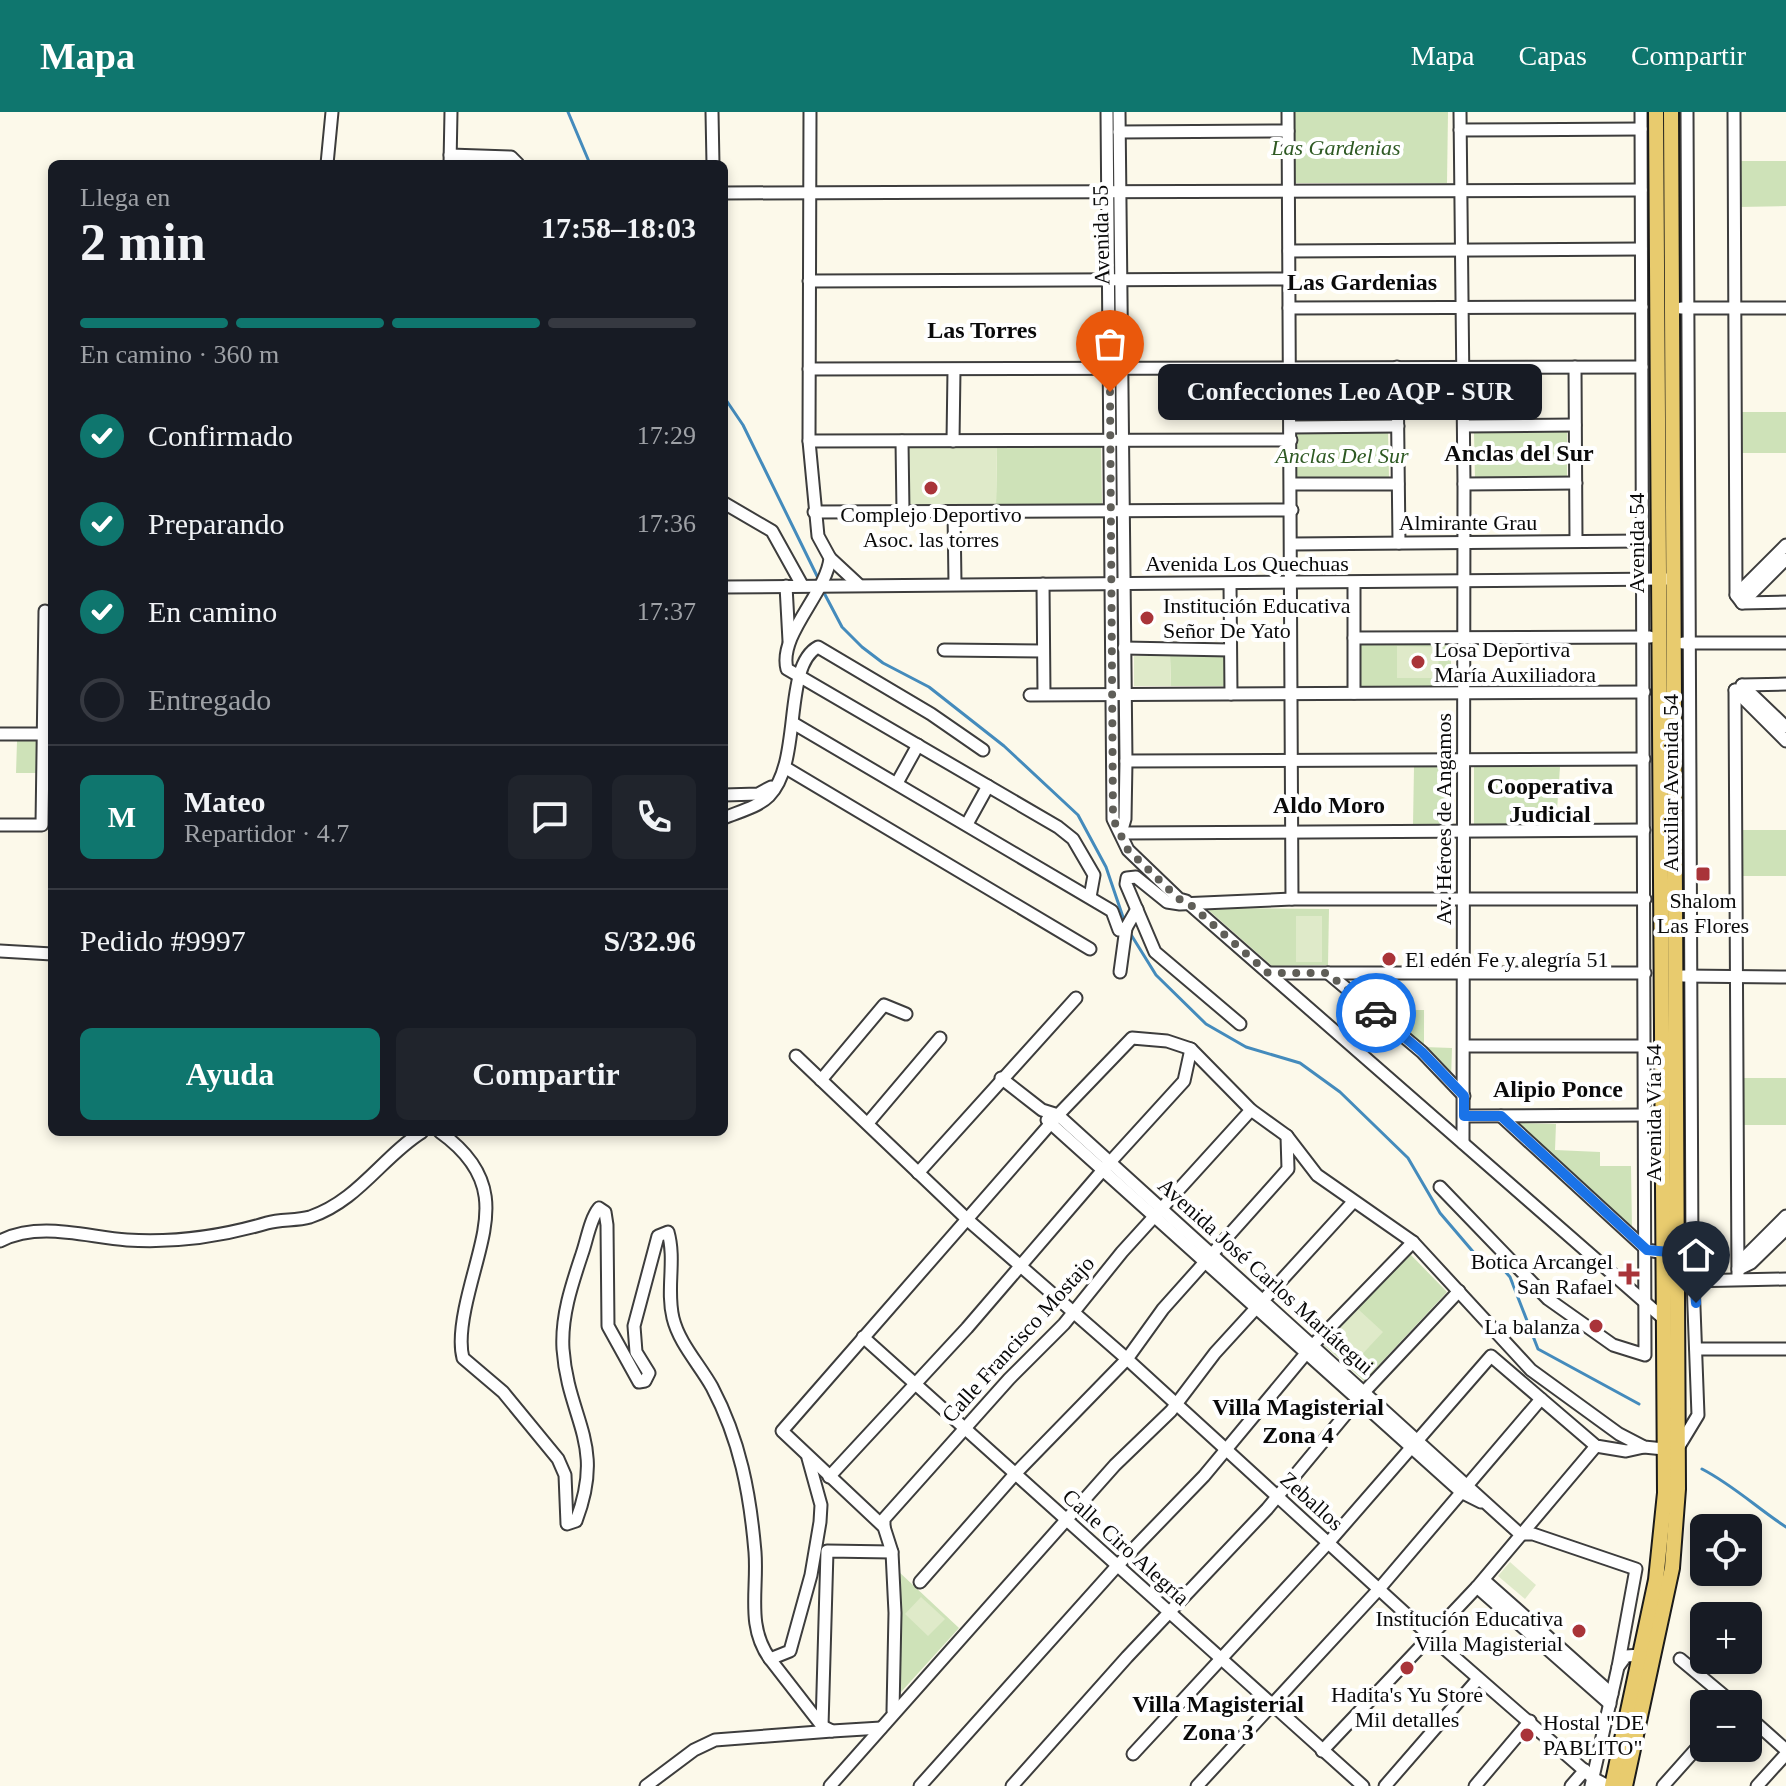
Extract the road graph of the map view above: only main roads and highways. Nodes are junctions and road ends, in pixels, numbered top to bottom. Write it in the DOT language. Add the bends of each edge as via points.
graph roads {
  1 [pos="1656,112"];
  2 [pos="1671,112"];
  3 [pos="1659,580"];
  4 [pos="1669,1254"];
  5 [pos="1671,1448"];
  6 [pos="1610,1786"];
  7 [pos="1625,1786"];
  1 -- 3 [label="main road, Avenida 54"];
  2 -- 3 [label="main road, Avenida 54" via="1680,308"];
  3 -- 4 [label="main road, Avenida Vía 54" via="1660,974"];
  4 -- 5 [label="main road, Avenida Vía 54" via="1663,1318"];
  4 -- 5 [label="main road, Avenida Vía 54" via="1675,1281"];
  5 -- 6 [label="main road, Avenida Vía 54" via="1641,1655"];
  5 -- 7 [label="main road, Avenida Vía 54" via="1672,1568"];
}
